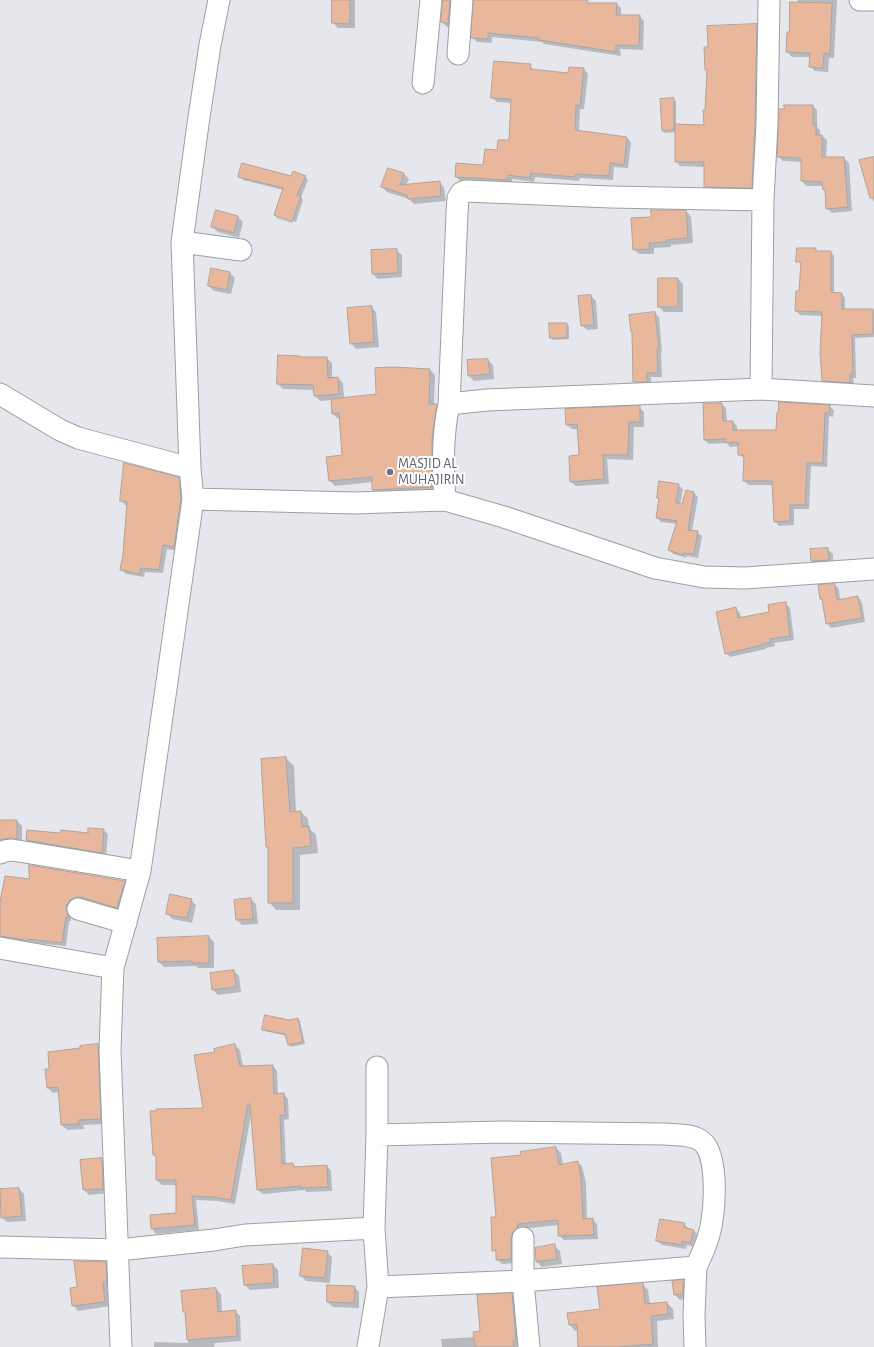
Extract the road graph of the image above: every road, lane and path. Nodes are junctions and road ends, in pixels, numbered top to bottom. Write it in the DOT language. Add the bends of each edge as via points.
graph roads {
  1 [pos="219,0"];
  2 [pos="431,0"];
  3 [pos="462,0"];
  4 [pos="769,0"];
  5 [pos="860,0"];
  6 [pos="864,0"];
  7 [pos="874,0"];
  8 [pos="458,54"];
  9 [pos="423,83"];
  10 [pos="763,200"];
  11 [pos="182,242"];
  12 [pos="241,250"];
  13 [pos="761,389"];
  14 [pos="0,394"];
  15 [pos="874,396"];
  16 [pos="449,404"];
  17 [pos="190,468"];
  18 [pos="193,499"];
  19 [pos="445,500"];
  20 [pos="874,569"];
  21 [pos="0,853"];
  22 [pos="140,871"];
  23 [pos="78,909"];
  24 [pos="126,923"];
  25 [pos="0,948"];
  26 [pos="113,968"];
  27 [pos="377,1067"];
  28 [pos="377,1134"];
  29 [pos="374,1228"];
  30 [pos="523,1238"];
  31 [pos="0,1247"];
  32 [pos="118,1250"];
  33 [pos="696,1267"];
  34 [pos="523,1281"];
  35 [pos="378,1287"];
  36 [pos="121,1347"];
  37 [pos="368,1347"];
  38 [pos="529,1347"];
  39 [pos="695,1347"];
  1 -- 11 [label="street" via="210,45"];
  2 -- 9 [label="street"];
  3 -- 8 [label="street"];
  4 -- 10 [label="street"];
  5 -- 6 [label="street"];
  6 -- 7 [label="street"];
  10 -- 13 [label="street"];
  10 -- 16 [label="street" via="466,191 461,193 457,213"];
  11 -- 12 [label="street"];
  11 -- 17 [label="street"];
  13 -- 15 [label="street"];
  13 -- 16 [label="street" via="488,400"];
  14 -- 17 [label="street" via="78,438"];
  16 -- 19 [label="street" via="443,459"];
  17 -- 18 [label="street"];
  18 -- 19 [label="street" via="354,503"];
  18 -- 22 [label="street"];
  19 -- 20 [label="street" via="504,517 655,568 697,575 745,578"];
  21 -- 22 [label="street" via="12,850"];
  22 -- 24 [label="street"];
  23 -- 24 [label="street"];
  24 -- 26 [label="street"];
  25 -- 26 [label="street"];
  26 -- 32 [label="street" via="110,1050"];
  27 -- 28 [label="street"];
  28 -- 29 [label="street"];
  28 -- 33 [label="street" via="664,1134 700,1140 711,1156 714,1199 708,1239"];
  29 -- 32 [label="street" via="245,1234 214,1240"];
  29 -- 35 [label="street"];
  30 -- 34 [label="street"];
  31 -- 32 [label="street"];
  32 -- 36 [label="street"];
  33 -- 34 [label="street"];
  33 -- 39 [label="street"];
  34 -- 35 [label="street"];
  34 -- 38 [label="street"];
  35 -- 37 [label="street"];
}
